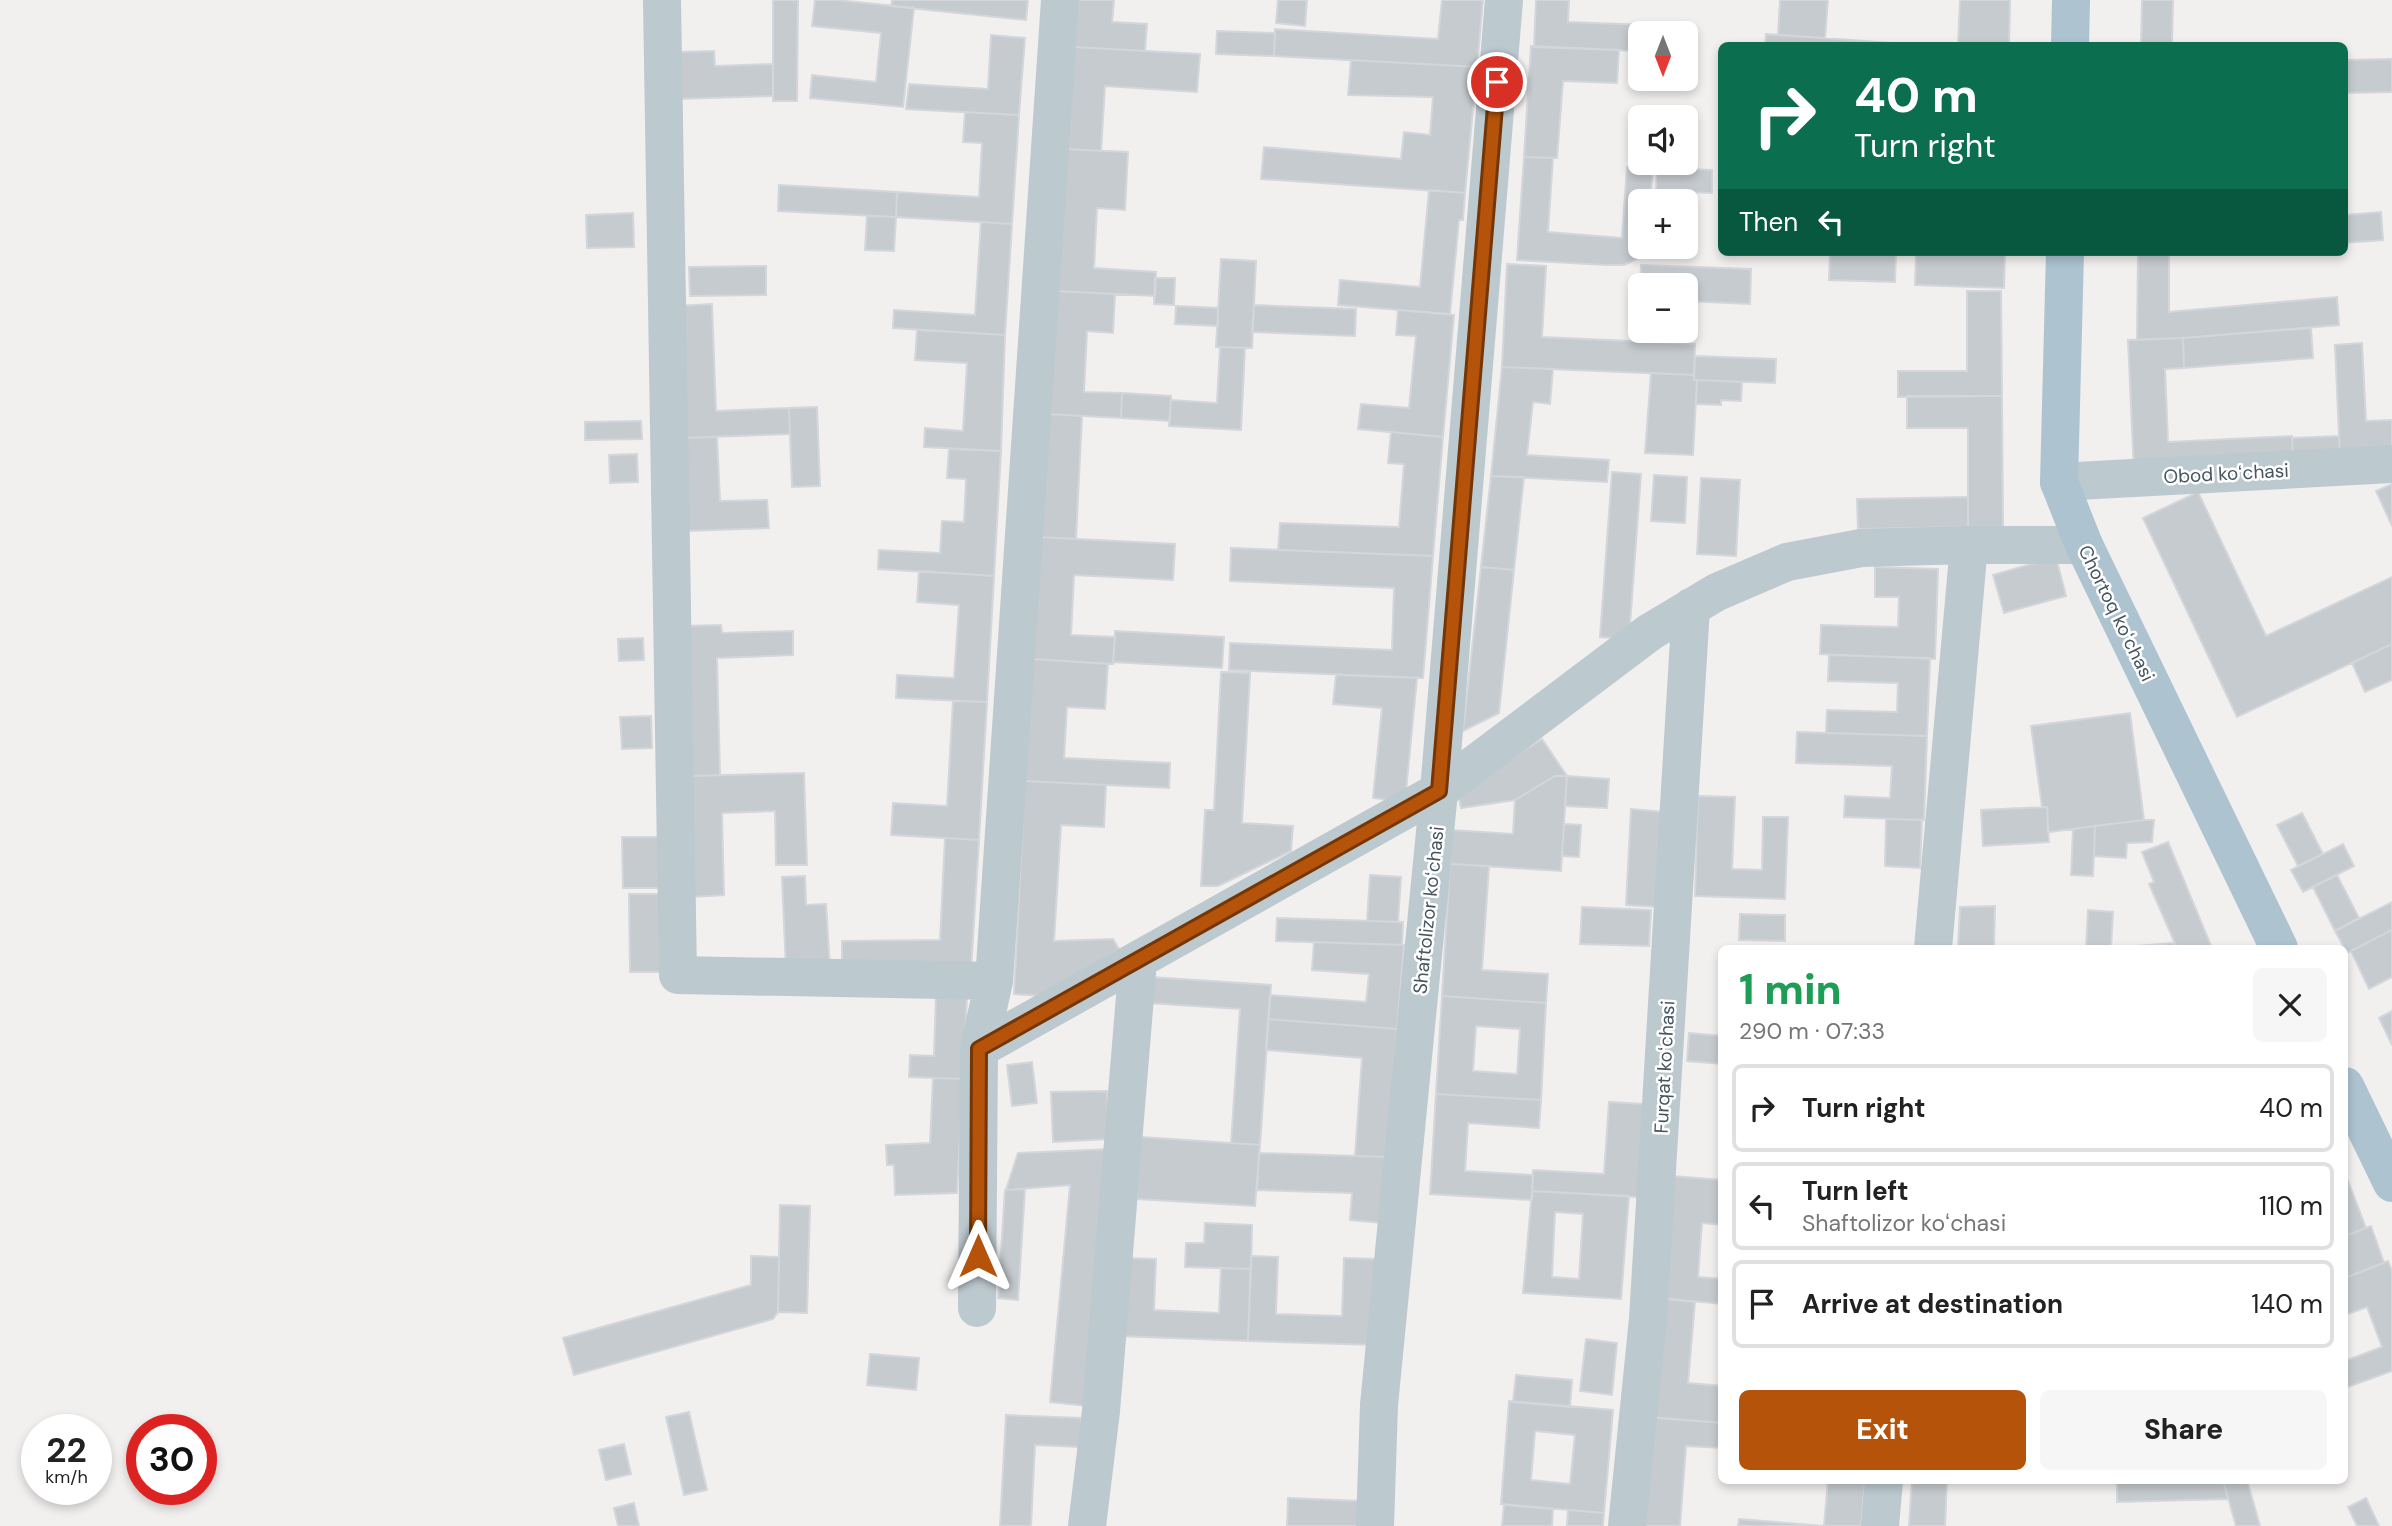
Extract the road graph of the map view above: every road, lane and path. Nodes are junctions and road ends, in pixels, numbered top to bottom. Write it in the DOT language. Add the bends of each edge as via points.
graph roads {
  1 [pos="662,0"];
  2 [pos="1060,0"];
  3 [pos="1504,0"];
  4 [pos="2071,0"];
  5 [pos="2070,42"];
  6 [pos="2065,256"];
  7 [pos="2392,464"];
  8 [pos="2059,482"];
  9 [pos="1969,545"];
  10 [pos="2084,545"];
  11 [pos="1691,607"];
  12 [pos="1439,791"];
  13 [pos="1933,945"];
  14 [pos="2278,945"];
  15 [pos="1138,960"];
  16 [pos="994,981"];
  17 [pos="979,1049"];
  18 [pos="2348,1092"];
  19 [pos="2392,1183"];
  20 [pos="977,1308"];
  21 [pos="1884,1484"];
  22 [pos="1087,1526"];
  23 [pos="1375,1526"];
  24 [pos="1627,1526"];
  25 [pos="1880,1526"];
  1 -- 16 [label="street" via="678,975"];
  2 -- 16 [label="street"];
  3 -- 12 [label="street, Shaftolizor koʻchasi"];
  4 -- 5 [label="main road"];
  6 -- 8 [label="main road, Chortoq koʻchasi"];
  7 -- 8 [label="street, Obod koʻchasi"];
  8 -- 10 [label="main road, Chortoq koʻchasi"];
  9 -- 10 [label="street"];
  9 -- 11 [label="street" via="1861,548 1787,562"];
  9 -- 13 [label="street"];
  10 -- 14 [label="main road, Chortoq koʻchasi"];
  11 -- 12 [label="street" via="1650,632"];
  11 -- 24 [label="street, Furqat koʻchasi" via="1648,1319"];
  12 -- 15 [label="street"];
  12 -- 23 [label="street, Shaftolizor koʻchasi" via="1379,1405"];
  15 -- 17 [label="street"];
  15 -- 22 [label="street"];
  16 -- 17 [label="street"];
  17 -- 20 [label="street"];
  18 -- 19 [label="main road"];
  21 -- 25 [label="street"];
}
